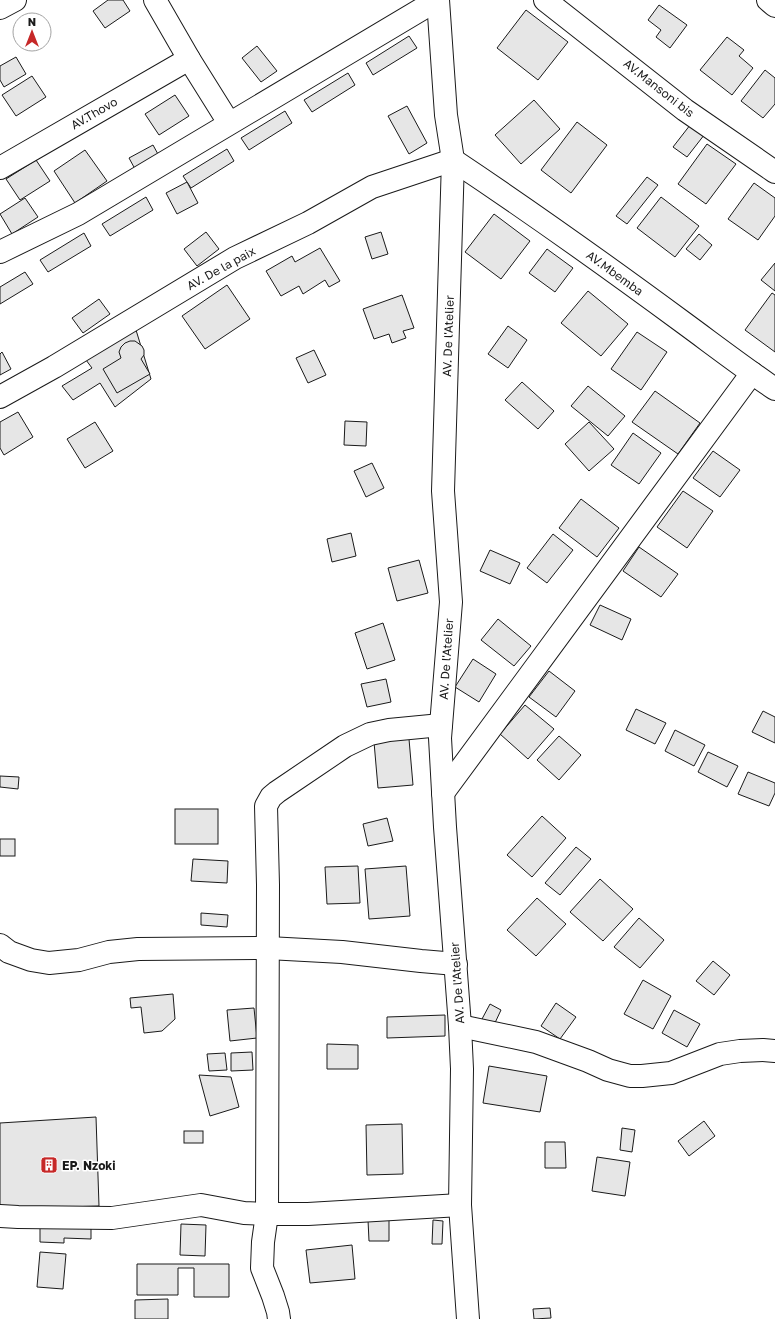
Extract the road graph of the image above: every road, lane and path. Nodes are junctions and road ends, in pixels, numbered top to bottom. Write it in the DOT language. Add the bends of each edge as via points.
graph roads {
  1 [pos="15,0"];
  2 [pos="155,0"];
  3 [pos="437,0"];
  4 [pos="545,0"];
  5 [pos="768,0"];
  6 [pos="775,6"];
  7 [pos="0,8"];
  8 [pos="189,59"];
  9 [pos="229,123"];
  10 [pos="453,160"];
  11 [pos="0,168"];
  12 [pos="775,172"];
  13 [pos="0,252"];
  14 [pos="752,373"];
  15 [pos="775,389"];
  16 [pos="0,397"];
  17 [pos="441,725"];
  18 [pos="443,793"];
  19 [pos="0,945"];
  20 [pos="268,948"];
  21 [pos="456,964"];
  22 [pos="460,1026"];
  23 [pos="775,1051"];
  24 [pos="460,1205"];
  25 [pos="267,1214"];
  26 [pos="0,1216"];
  27 [pos="279,1319"];
  28 [pos="468,1319"];
  1 -- 7 [label="street"];
  2 -- 8 [label="street"];
  3 -- 9 [label="street"];
  3 -- 10 [label="street, AV. De l'Atelier" via="446,115"];
  4 -- 12 [label="street, AV.Mansoni bis" via="685,110"];
  5 -- 6 [label="street"];
  8 -- 9 [label="street"];
  8 -- 11 [label="street, AV.Thovo"];
  9 -- 13 [label="street" via="78,214"];
  10 -- 14 [label="street, AV.Mbemba" via="520,204"];
  10 -- 16 [label="street, AV. De la paix" via="372,187 308,223 235,258"];
  10 -- 17 [label="street, AV. De l'Atelier" via="443,491 450,602"];
  14 -- 15 [label="street, AV.Mbemba"];
  14 -- 18 [label="street"];
  17 -- 18 [label="street, AV. De l'Atelier"];
  17 -- 20 [label="street" via="370,734 345,746 271,797 266,806"];
  18 -- 21 [label="street, AV. De l'Atelier"];
  19 -- 20 [label="street" via="9,952 49,963 138,949"];
  20 -- 21 [label="street" via="342,952"];
  20 -- 25 [label="street"];
  21 -- 22 [label="street, AV. De l'Atelier"];
  22 -- 23 [label="street" via="536,1042 630,1076 671,1073 720,1054"];
  22 -- 24 [label="street, AV. De l'Atelier"];
  24 -- 25 [label="street"];
  24 -- 28 [label="street, AV. De l'Atelier"];
  25 -- 26 [label="street" via="244,1213 201,1205 112,1218"];
  25 -- 27 [label="street" via="262,1268"];
}
